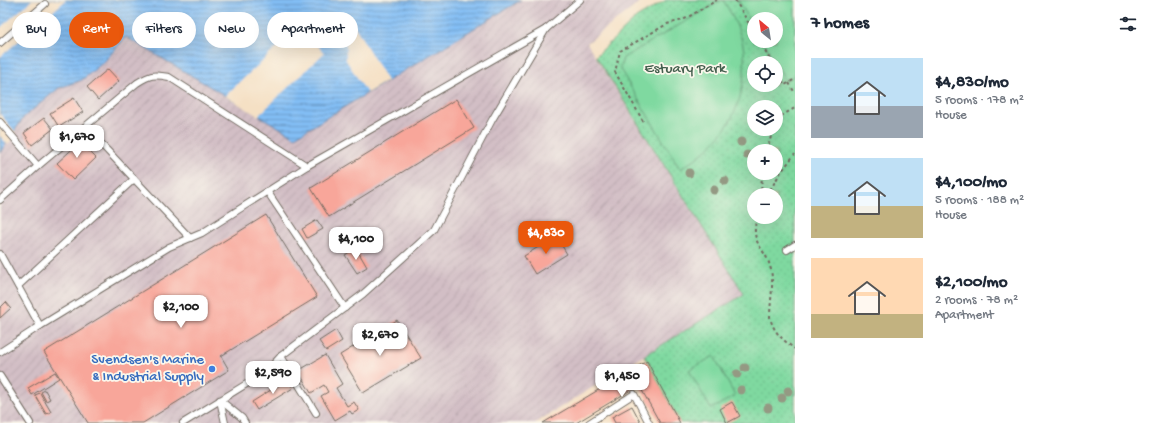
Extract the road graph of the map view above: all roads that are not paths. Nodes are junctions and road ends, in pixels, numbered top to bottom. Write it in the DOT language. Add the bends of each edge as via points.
graph roads {
  1 [pos="580,0"];
  2 [pos="46,4"];
  3 [pos="546,29"];
  4 [pos="0,43"];
  5 [pos="0,122"];
  6 [pos="85,127"];
  7 [pos="38,166"];
  8 [pos="307,166"];
  9 [pos="134,179"];
  10 [pos="267,191"];
  11 [pos="0,200"];
  12 [pos="190,238"];
  13 [pos="795,245"];
  14 [pos="787,250"];
  15 [pos="0,254"];
  16 [pos="18,286"];
  17 [pos="345,308"];
  18 [pos="40,326"];
  19 [pos="0,352"];
  20 [pos="281,356"];
  21 [pos="0,376"];
  22 [pos="220,400"];
  23 [pos="316,413"];
  24 [pos="600,416"];
  25 [pos="30,423"];
  26 [pos="183,423"];
  27 [pos="225,423"];
  28 [pos="245,423"];
  29 [pos="589,423"];
  30 [pos="604,423"];
  31 [pos="649,423"];
  1 -- 3 [label="lane"];
  2 -- 4 [label="lane"];
  3 -- 8 [label="lane"];
  3 -- 17 [label="lane" via="492,120 434,230"];
  5 -- 7 [label="lane"];
  6 -- 7 [label="lane"];
  6 -- 8 [label="lane" via="150,75 169,77"];
  6 -- 9 [label="lane"];
  7 -- 11 [label="lane"];
  8 -- 10 [label="lane"];
  9 -- 12 [label="lane"];
  9 -- 16 [label="lane"];
  10 -- 12 [label="lane"];
  10 -- 17 [label="lane"];
  12 -- 18 [label="lane" via="169,247"];
  13 -- 14 [label="lane"];
  15 -- 16 [label="lane"];
  16 -- 18 [label="lane"];
  17 -- 20 [label="lane"];
  18 -- 19 [label="lane"];
  20 -- 22 [label="lane" via="266,372"];
  20 -- 23 [label="lane"];
  21 -- 25 [label="lane"];
  22 -- 26 [label="lane"];
  22 -- 27 [label="lane"];
  22 -- 28 [label="lane"];
  24 -- 29 [label="lane"];
  24 -- 30 [label="lane"];
  24 -- 31 [label="lane" via="634,394"];
}
